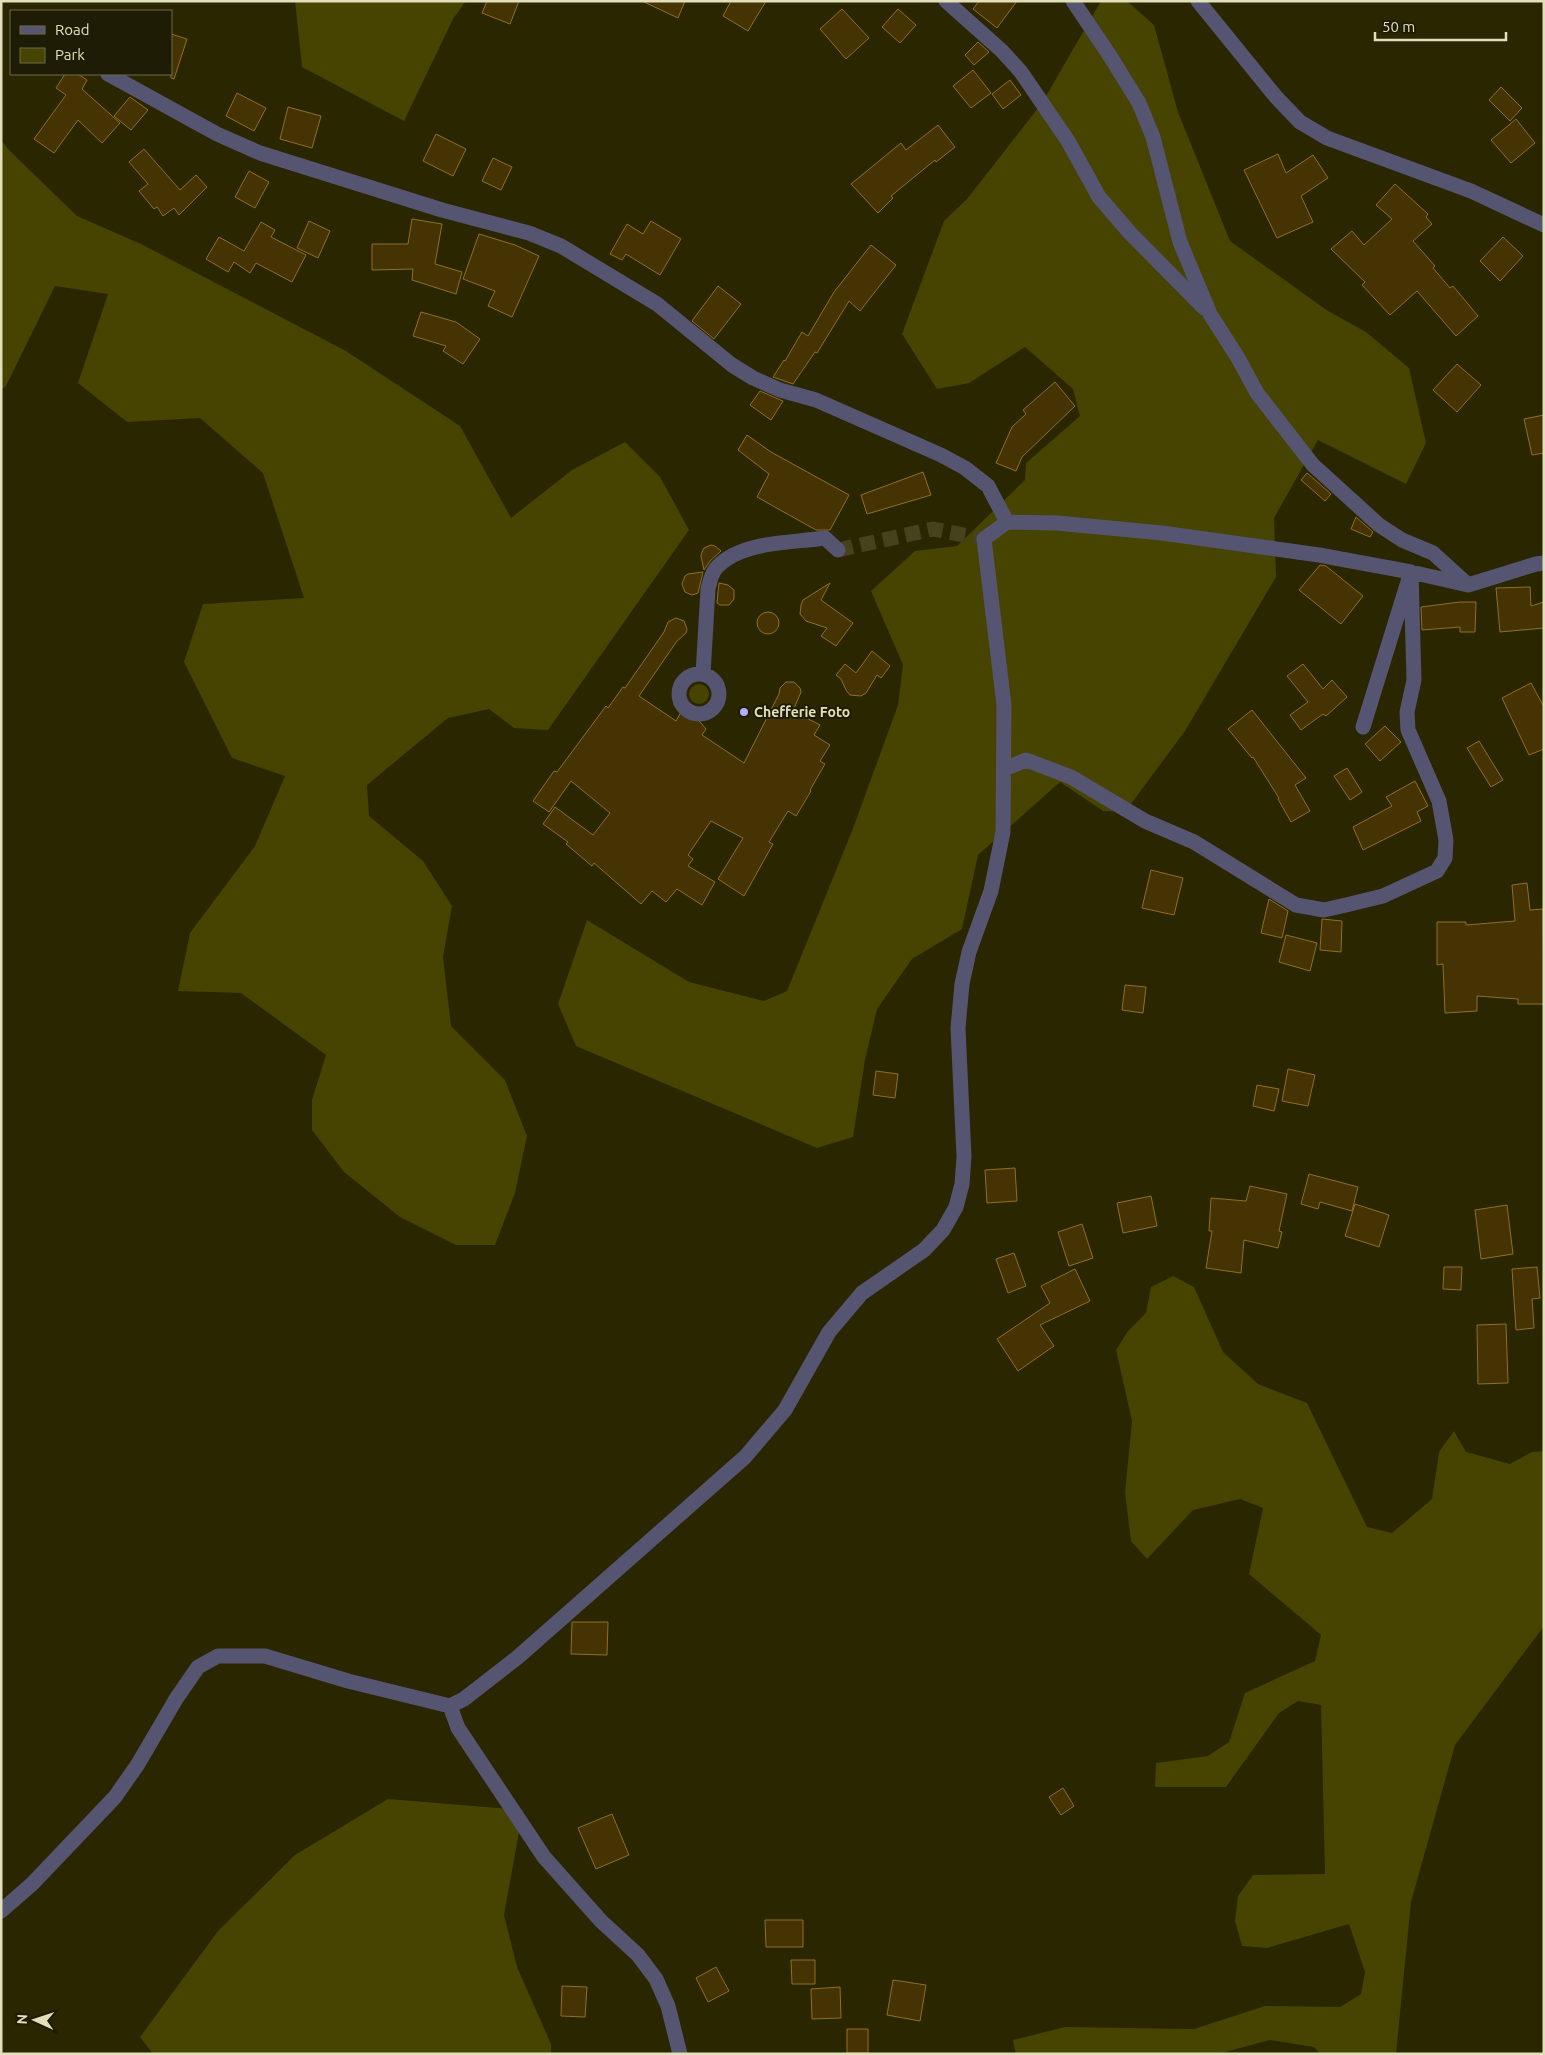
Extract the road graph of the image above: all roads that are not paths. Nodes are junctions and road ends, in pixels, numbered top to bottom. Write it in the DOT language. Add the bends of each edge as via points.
graph roads {
  1 [pos="946,1"];
  2 [pos="1073,1"];
  3 [pos="1198,1"];
  4 [pos="110,75"];
  5 [pos="1543,224"];
  6 [pos="1210,314"];
  7 [pos="1007,522"];
  8 [pos="838,550"];
  9 [pos="1544,563"];
  10 [pos="1411,572"];
  11 [pos="1468,584"];
  12 [pos="703,674"];
  13 [pos="1363,727"];
  14 [pos="1004,769"];
  15 [pos="450,1706"];
  16 [pos="1,1911"];
  17 [pos="680,2054"];
  1 -- 6 [label="street" via="1021,72 1068,141 1099,197"];
  2 -- 6 [label="street" via="1140,103 1153,137 1180,242"];
  3 -- 5 [label="street" via="1300,122 1327,138 1471,191"];
  4 -- 7 [label="street" via="217,134 260,153 442,210 529,232 561,246 657,304 732,365 753,378 816,400 965,468 988,486"];
  6 -- 11 [label="street" via="1256,393 1313,465 1379,525 1402,540 1432,553"];
  7 -- 10 [label="street" via="1057,522 1162,533"];
  7 -- 14 [label="street" via="984,539 1004,706"];
  8 -- 12 [label="street" via="825,538 759,547 734,555 716,568 708,589"];
  9 -- 11 [label="street"];
  10 -- 11 [label="street"];
  10 -- 13 [label="street"];
  10 -- 14 [label="street" via="1414,680 1407,712 1408,730 1439,801 1446,840 1445,858 1437,871 1383,896 1324,910 1296,905 1194,842 1145,821 1071,777 1026,760"];
  14 -- 15 [label="street" via="1003,832 991,891 962,984 958,1028 964,1166 956,1207 943,1230 924,1250 862,1293 829,1332 784,1410 745,1457 518,1657 464,1699"];
  15 -- 16 [label="street" via="265,1656 218,1656 198,1667 115,1798 32,1884"];
  15 -- 17 [label="street" via="458,1728 544,1857 601,1921 638,1955 656,1979 668,2006"];
}
